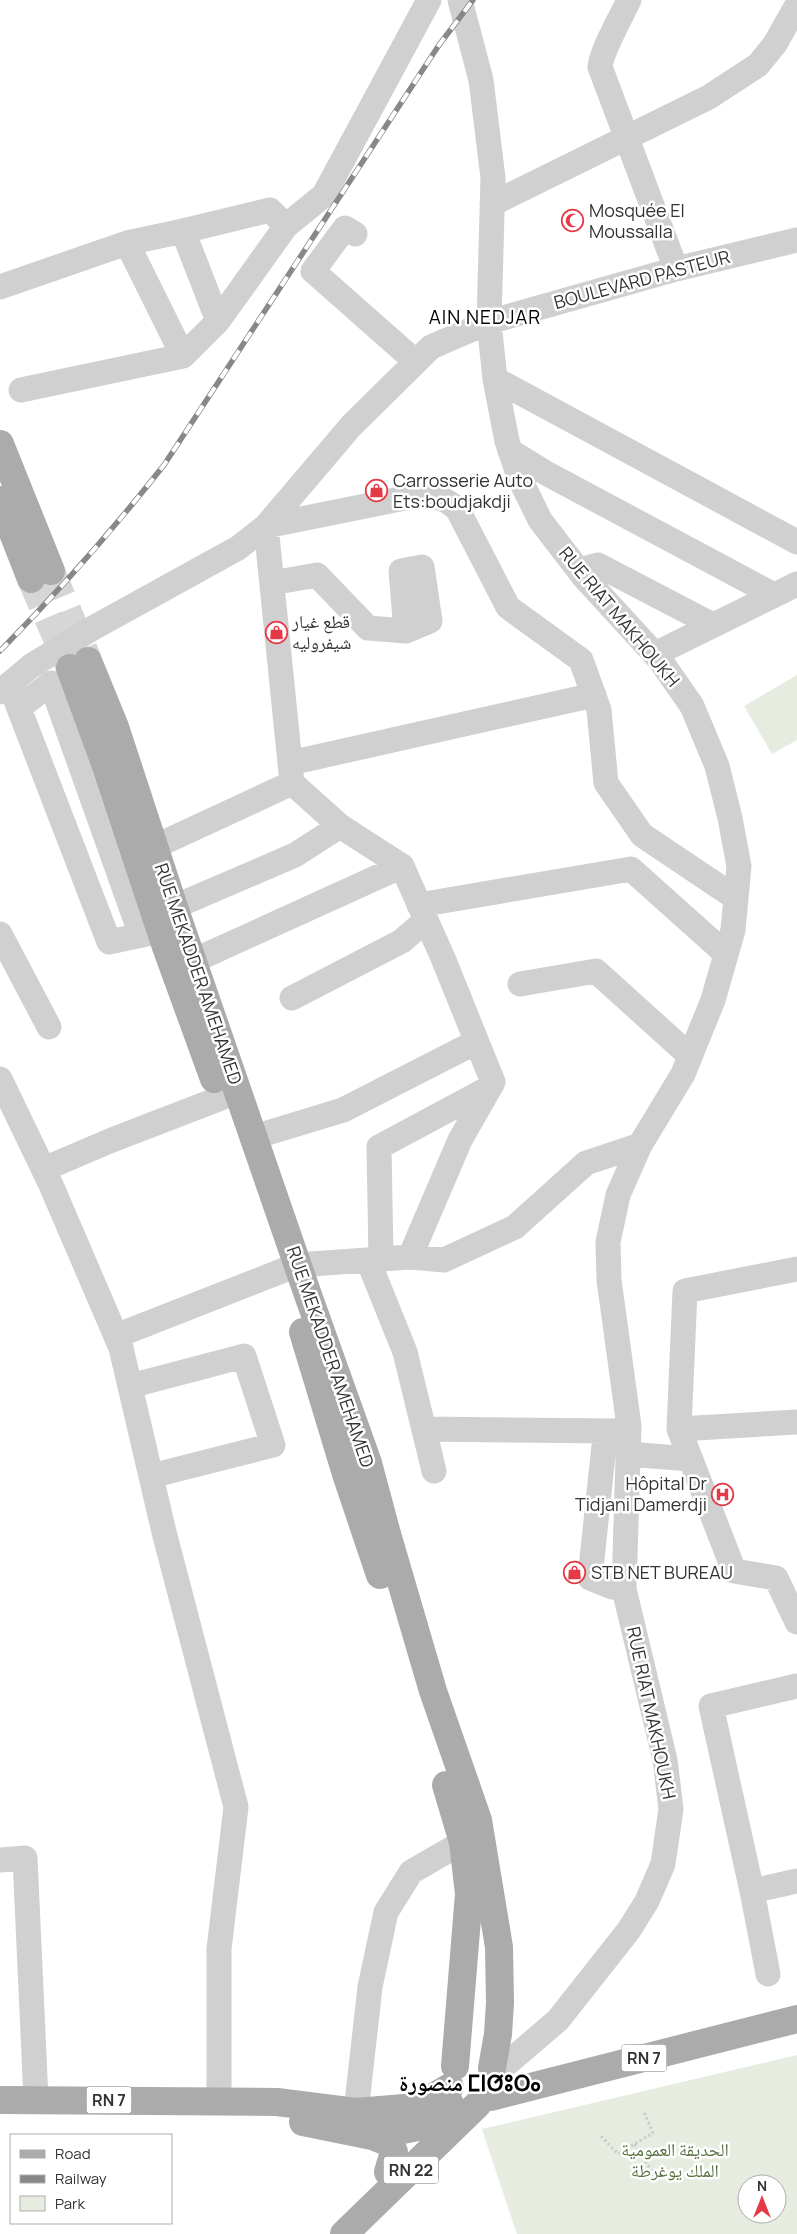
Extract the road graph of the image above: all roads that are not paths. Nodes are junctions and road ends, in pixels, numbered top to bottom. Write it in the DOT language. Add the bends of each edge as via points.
graph roads {
  1 [pos="429,0"];
  2 [pos="460,0"];
  3 [pos="629,0"];
  4 [pos="797,4"];
  5 [pos="628,138"];
  6 [pos="492,204"];
  7 [pos="286,226"];
  8 [pos="183,231"];
  9 [pos="355,234"];
  10 [pos="797,240"];
  11 [pos="127,243"];
  12 [pos="676,269"];
  13 [pos="0,287"];
  14 [pos="218,321"];
  15 [pos="489,322"];
  16 [pos="183,356"];
  17 [pos="416,362"];
  18 [pos="495,379"];
  19 [pos="22,390"];
  20 [pos="0,444"];
  21 [pos="510,450"];
  22 [pos="0,500"];
  23 [pos="266,526"];
  24 [pos="797,542"];
  25 [pos="579,570"];
  26 [pos="272,583"];
  27 [pos="797,584"];
  28 [pos="774,595"];
  29 [pos="713,625"];
  30 [pos="406,631"];
  31 [pos="654,654"];
  32 [pos="5,688"];
  33 [pos="594,695"];
  34 [pos="19,708"];
  35 [pos="291,773"];
  36 [pos="340,826"];
  37 [pos="154,848"];
  38 [pos="402,866"];
  39 [pos="736,898"];
  40 [pos="174,907"];
  41 [pos="423,913"];
  42 [pos="151,933"];
  43 [pos="0,934"];
  44 [pos="726,954"];
  45 [pos="192,961"];
  46 [pos="520,984"];
  47 [pos="292,998"];
  48 [pos="49,1028"];
  49 [pos="476,1042"];
  50 [pos="690,1056"];
  51 [pos="0,1080"];
  52 [pos="489,1088"];
  53 [pos="220,1098"];
  54 [pos="254,1137"];
  55 [pos="640,1146"];
  56 [pos="44,1169"];
  57 [pos="410,1257"];
  58 [pos="374,1260"];
  59 [pos="289,1268"];
  60 [pos="797,1269"];
  61 [pos="116,1336"];
  62 [pos="130,1386"];
  63 [pos="797,1422"];
  64 [pos="424,1429"];
  65 [pos="622,1429"];
  66 [pos="679,1429"];
  67 [pos="628,1454"];
  68 [pos="690,1459"];
  69 [pos="434,1471"];
  70 [pos="151,1476"];
  71 [pos="596,1515"];
  72 [pos="625,1516"];
  73 [pos="624,1589"];
  74 [pos="797,1622"];
  75 [pos="797,1686"];
  76 [pos="463,1842"];
  77 [pos="0,1860"];
  78 [pos="797,1881"];
  79 [pos="752,1891"];
  80 [pos="768,1974"];
  81 [pos="797,2000"];
  82 [pos="797,2019"];
  83 [pos="475,2087"];
  84 [pos="36,2099"];
  85 [pos="0,2100"];
  86 [pos="219,2102"];
  87 [pos="356,2112"];
  88 [pos="372,2136"];
  89 [pos="388,2172"];
  90 [pos="344,2234"];
  1 -- 7 [label="street" via="324,195"];
  2 -- 6 [label="street, RUE RIAT MAKHOUKH" via="481,80 493,178"];
  3 -- 5 [label="street" via="601,56 600,67"];
  4 -- 5 [label="street" via="775,44 758,65 709,97"];
  5 -- 6 [label="street"];
  5 -- 12 [label="street"];
  6 -- 15 [label="street, RUE RIAT MAKHOUKH"];
  7 -- 8 [label="street" via="270,210"];
  7 -- 14 [label="street"];
  8 -- 11 [label="street"];
  8 -- 14 [label="street"];
  9 -- 17 [label="street" via="345,228 313,271"];
  10 -- 12 [label="street, BOULEVARD PASTEUR"];
  11 -- 13 [label="street"];
  11 -- 16 [label="street"];
  12 -- 15 [label="street, BOULEVARD PASTEUR"];
  14 -- 16 [label="street"];
  15 -- 17 [label="street, BOULEVARD PASTEUR" via="431,347"];
  15 -- 18 [label="street, RUE RIAT MAKHOUKH"];
  16 -- 19 [label="street"];
  17 -- 23 [label="street, BOULEVARD PASTEUR" via="351,426"];
  18 -- 21 [label="street, RUE RIAT MAKHOUKH"];
  18 -- 24 [label="street"];
  20 -- 22 [label="main road" via="41,575"];
  21 -- 25 [label="street, RUE RIAT MAKHOUKH" via="540,520"];
  21 -- 28 [label="street" via="544,472"];
  23 -- 26 [label="street"];
  23 -- 32 [label="street, BOULEVARD PASTEUR" via="238,548 31,666"];
  23 -- 33 [label="street" via="414,496 438,496 458,510 508,607 581,660"];
  25 -- 29 [label="street" via="598,565"];
  25 -- 31 [label="street, RUE RIAT MAKHOUKH"];
  26 -- 30 [label="street" via="317,575 368,628"];
  26 -- 35 [label="street"];
  27 -- 28 [label="street"];
  28 -- 29 [label="street"];
  29 -- 31 [label="street"];
  31 -- 39 [label="street, RUE RIAT MAKHOUKH" via="692,706 717,766 739,866"];
  32 -- 34 [label="street"];
  33 -- 35 [label="street"];
  33 -- 39 [label="street" via="599,710 606,782 642,834"];
  34 -- 42 [label="street" via="109,942"];
  34 -- 42 [label="street" via="51,683"];
  35 -- 36 [label="street"];
  35 -- 37 [label="street"];
  36 -- 38 [label="street"];
  36 -- 40 [label="street" via="295,855"];
  37 -- 40 [label="main road, RUE MEKADDER AMEHAMED"];
  37 -- 42 [label="main road, RUE MEKADDER AMEHAMED" via="114,727 79,665"];
  38 -- 41 [label="street"];
  38 -- 45 [label="street"];
  39 -- 44 [label="street, RUE RIAT MAKHOUKH" via="733,930"];
  40 -- 45 [label="main road, RUE MEKADDER AMEHAMED"];
  41 -- 44 [label="street" via="631,868"];
  41 -- 47 [label="street" via="402,941"];
  41 -- 49 [label="street"];
  42 -- 53 [label="main road, RUE MEKADDER AMEHAMED"];
  43 -- 48 [label="street"];
  44 -- 50 [label="street, RUE RIAT MAKHOUKH" via="713,1000"];
  45 -- 54 [label="main road, RUE MEKADDER AMEHAMED"];
  46 -- 50 [label="street" via="596,971"];
  49 -- 52 [label="street" via="492,1082"];
  49 -- 54 [label="street" via="343,1110"];
  50 -- 55 [label="street, RUE RIAT MAKHOUKH" via="683,1074"];
  51 -- 56 [label="street"];
  52 -- 57 [label="street" via="460,1140"];
  52 -- 58 [label="street" via="379,1147"];
  53 -- 56 [label="street"];
  53 -- 59 [label="main road, RUE MEKADDER AMEHAMED"];
  54 -- 59 [label="main road, RUE MEKADDER AMEHAMED"];
  55 -- 57 [label="street" via="586,1163 514,1227 444,1260"];
  55 -- 65 [label="street, RUE RIAT MAKHOUKH" via="618,1195 608,1242"];
  56 -- 61 [label="street"];
  57 -- 58 [label="street"];
  58 -- 59 [label="street"];
  58 -- 64 [label="street" via="405,1352"];
  59 -- 61 [label="street"];
  59 -- 76 [label="main road, RUE MEKADDER AMEHAMED" via="301,1327"];
  59 -- 83 [label="main road, RUE MEKADDER AMEHAMED" via="368,1463 433,1691 478,1820 499,1947 498,2034"];
  60 -- 66 [label="street" via="685,1291"];
  61 -- 62 [label="street"];
  62 -- 70 [label="street"];
  62 -- 70 [label="street" via="244,1356 273,1445"];
  63 -- 66 [label="street"];
  64 -- 65 [label="street"];
  64 -- 69 [label="street"];
  65 -- 67 [label="street, RUE RIAT MAKHOUKH"];
  65 -- 71 [label="street" via="605,1436"];
  66 -- 68 [label="street"];
  67 -- 68 [label="street"];
  67 -- 72 [label="street, RUE RIAT MAKHOUKH"];
  68 -- 74 [label="street" via="734,1571 776,1578"];
  70 -- 86 [label="street" via="236,1808 219,1949"];
  71 -- 72 [label="street"];
  71 -- 73 [label="street" via="590,1578"];
  72 -- 73 [label="street, RUE RIAT MAKHOUKH"];
  73 -- 83 [label="street, RUE RIAT MAKHOUKH" via="665,1760 671,1809 663,1864 647,1901 629,1930 558,2020"];
  75 -- 79 [label="street" via="711,1706"];
  76 -- 83 [label="main road, RUE MEKADDER AMEHAMED" via="469,1894"];
  76 -- 87 [label="street" via="411,1872 386,1912 370,1987"];
  77 -- 84 [label="street" via="25,1858"];
  78 -- 79 [label="street"];
  79 -- 80 [label="street"];
  81 -- 83 [label="main road, RN 7"];
  82 -- 83 [label="main road, RN 7"];
  83 -- 87 [label="main road, RN 7" via="416,2107"];
  83 -- 88 [label="main road, RN 7" via="418,2127"];
  83 -- 89 [label="main road, RN 22"];
  83 -- 90 [label="main road, RN 22"];
  84 -- 85 [label="main road, RN 7"];
  84 -- 86 [label="main road, RN 7"];
  86 -- 87 [label="main road, RN 7" via="277,2102"];
  86 -- 88 [label="main road, RN 7"];
  88 -- 89 [label="main road" via="390,2143 394,2152"];
  89 -- 90 [label="main road, RN 22"];
}
